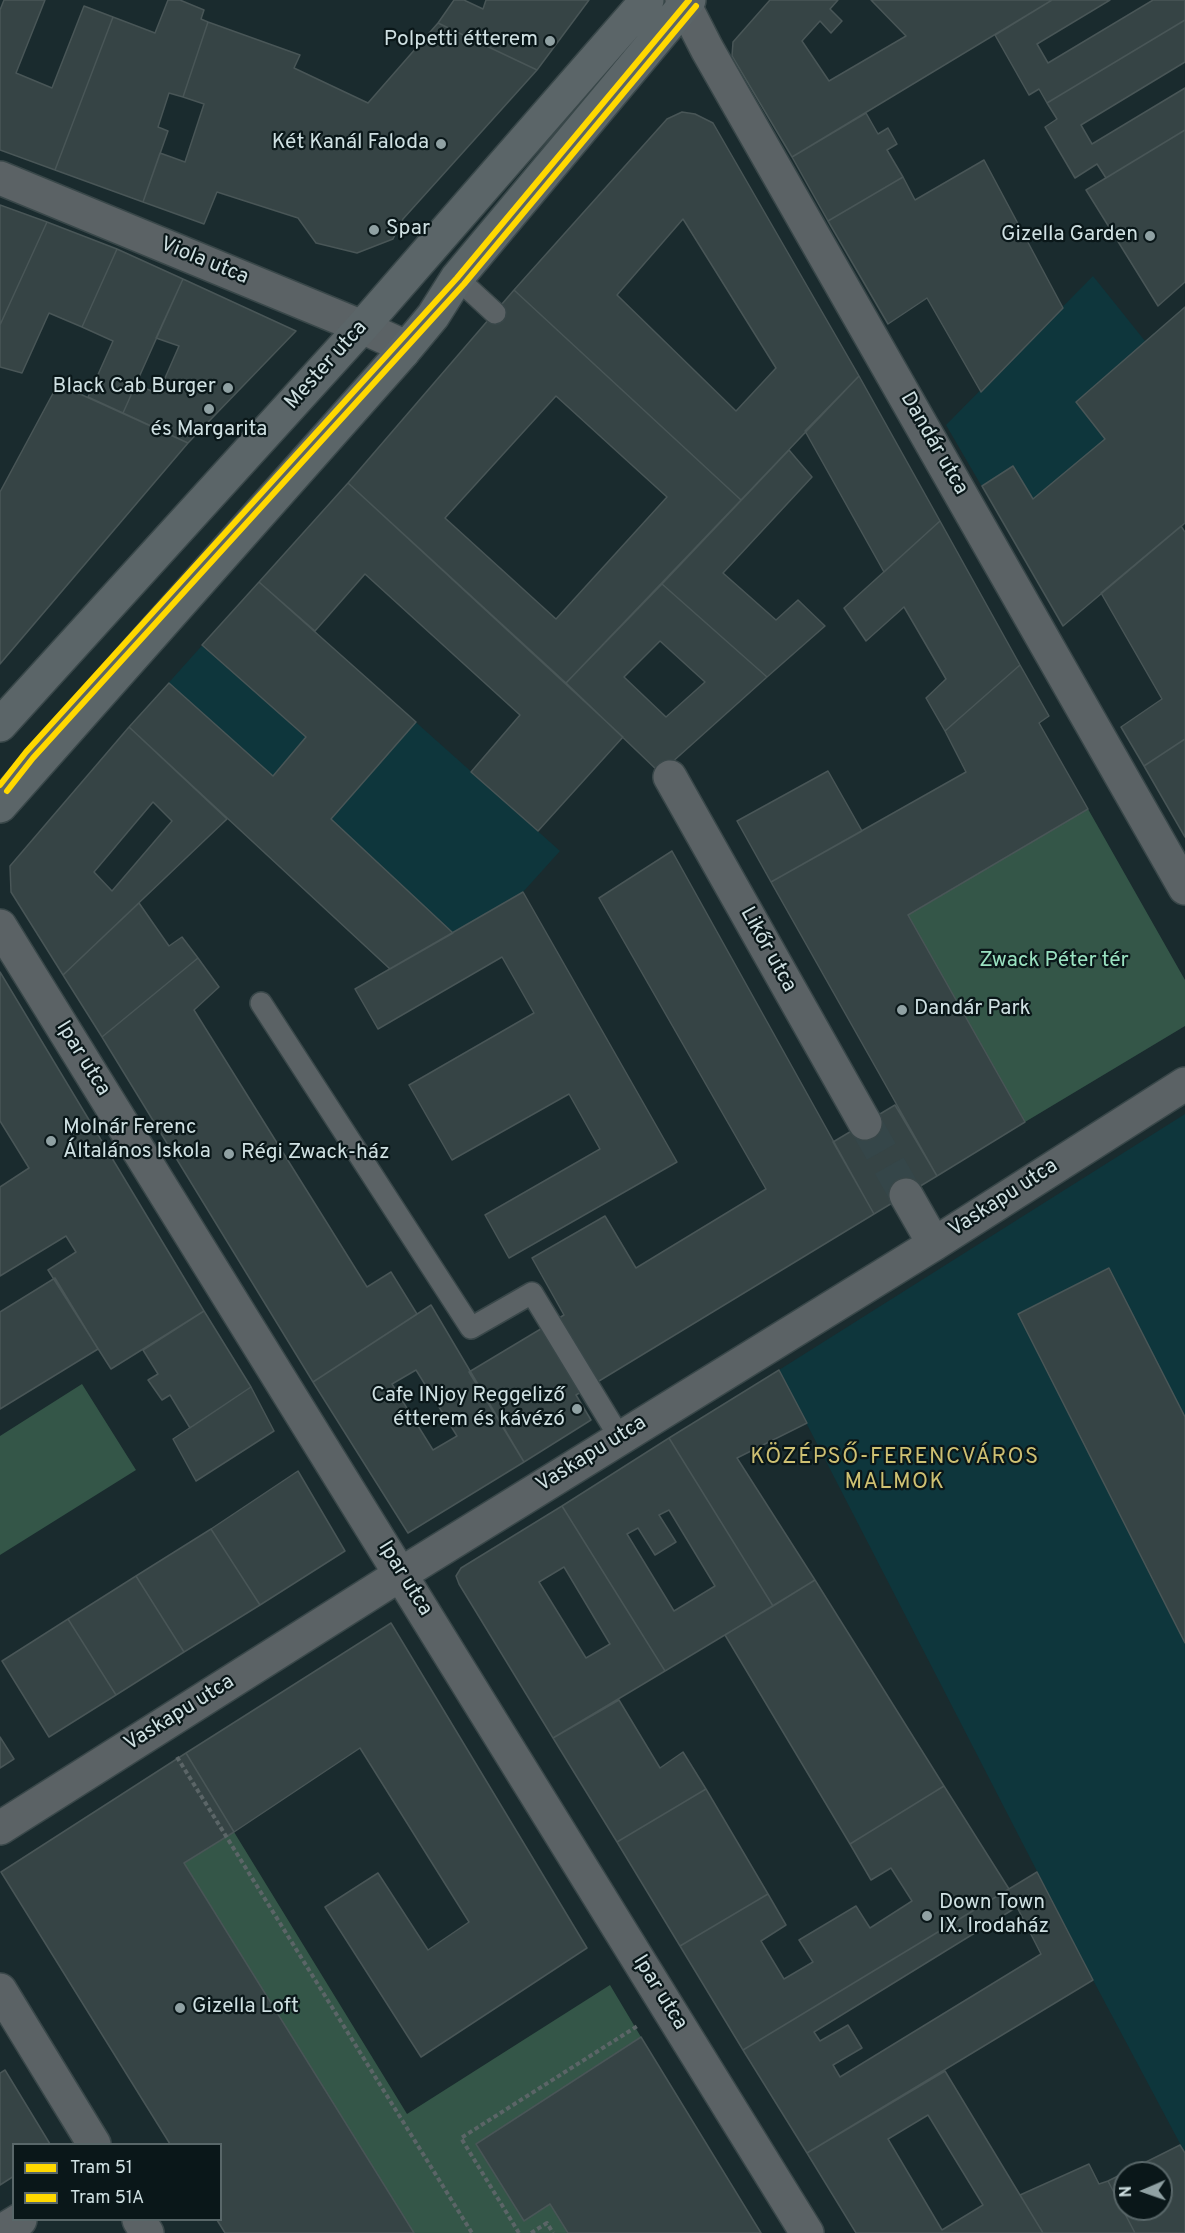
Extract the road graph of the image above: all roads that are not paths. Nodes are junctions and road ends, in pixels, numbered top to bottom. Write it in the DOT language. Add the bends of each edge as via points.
graph roads {
  1 [pos="647,0"];
  2 [pos="685,1"];
  3 [pos="0,178"];
  4 [pos="457,278"];
  5 [pos="495,313"];
  6 [pos="362,327"];
  7 [pos="403,352"];
  8 [pos="0,725"];
  9 [pos="670,777"];
  10 [pos="0,806"];
  11 [pos="1185,888"];
  12 [pos="0,926"];
  13 [pos="261,1003"];
  14 [pos="1185,1084"];
  15 [pos="865,1123"];
  16 [pos="906,1195"];
  17 [pos="934,1244"];
  18 [pos="620,1438"];
  19 [pos="401,1574"];
  20 [pos="0,1828"];
  21 [pos="0,1990"];
  22 [pos="93,2143"];
  23 [pos="18,2221"];
  24 [pos="0,2232"];
  25 [pos="807,2233"];
  1 -- 6 [label="street, Mester utca"];
  2 -- 4 [label="street"];
  2 -- 11 [label="street, Dandár utca" via="713,59"];
  3 -- 6 [label="street, Viola utca"];
  4 -- 5 [label="lane"];
  4 -- 7 [label="street" via="434,316"];
  6 -- 7 [label="street, Viola utca" via="397,343"];
  6 -- 8 [label="street, Mester utca"];
  7 -- 10 [label="street"];
  9 -- 15 [label="street, Likőr utca"];
  12 -- 19 [label="street, Ipar utca"];
  13 -- 18 [label="lane" via="471,1328 532,1293"];
  14 -- 17 [label="street, Vaskapu utca"];
  16 -- 17 [label="street"];
  17 -- 18 [label="street, Vaskapu utca"];
  18 -- 19 [label="street, Vaskapu utca"];
  19 -- 20 [label="street, Vaskapu utca"];
  19 -- 25 [label="street, Ipar utca"];
  21 -- 22 [label="street"];
  23 -- 24 [label="street"];
}
